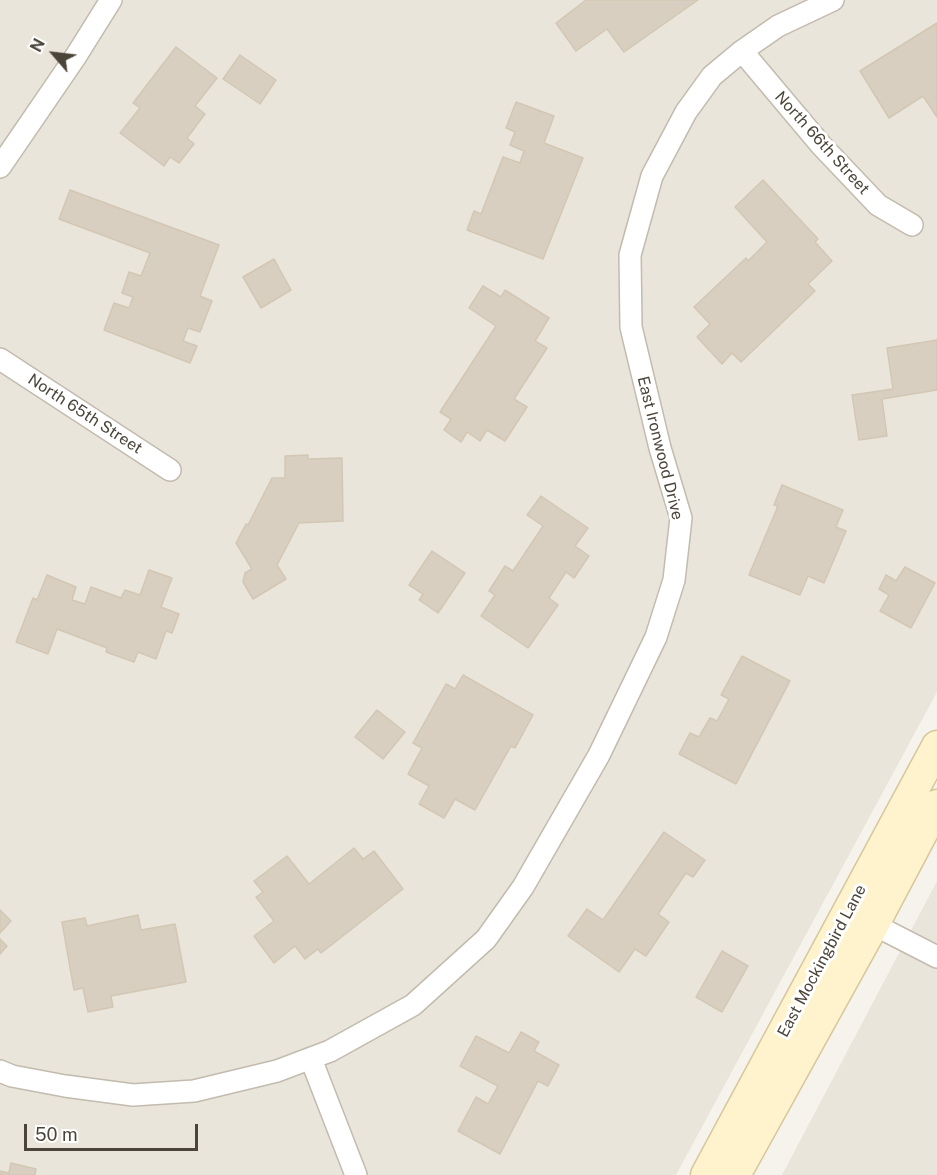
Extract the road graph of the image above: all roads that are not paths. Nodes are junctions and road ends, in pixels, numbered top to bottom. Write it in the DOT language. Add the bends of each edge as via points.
graph roads {
  1 [pos="111,0"];
  2 [pos="833,0"];
  3 [pos="742,51"];
  4 [pos="0,167"];
  5 [pos="912,225"];
  6 [pos="0,359"];
  7 [pos="171,470"];
  8 [pos="937,746"];
  9 [pos="937,805"];
  10 [pos="861,918"];
  11 [pos="937,957"];
  12 [pos="310,1059"];
  13 [pos="0,1071"];
  14 [pos="356,1175"];
  15 [pos="706,1175"];
  16 [pos="735,1175"];
  1 -- 4 [label="street"];
  2 -- 3 [label="street, East Ironwood Drive" via="778,26"];
  3 -- 5 [label="street, North 66th Street" via="820,145 878,205"];
  3 -- 12 [label="street, East Ironwood Drive" via="712,76 686,112 652,176 630,255 631,327 681,518 674,580 656,637 599,755 523,887 486,939 413,1005"];
  6 -- 7 [label="street, North 65th Street"];
  8 -- 10 [label="street, East Mockingbird Lane"];
  9 -- 10 [label="street, East Mockingbird Lane"];
  10 -- 11 [label="street"];
  10 -- 15 [label="street, East Mockingbird Lane"];
  10 -- 16 [label="street, East Mockingbird Lane"];
  12 -- 13 [label="street, East Ironwood Drive" via="278,1071 194,1091 134,1095 65,1086"];
  12 -- 14 [label="street"];
}
